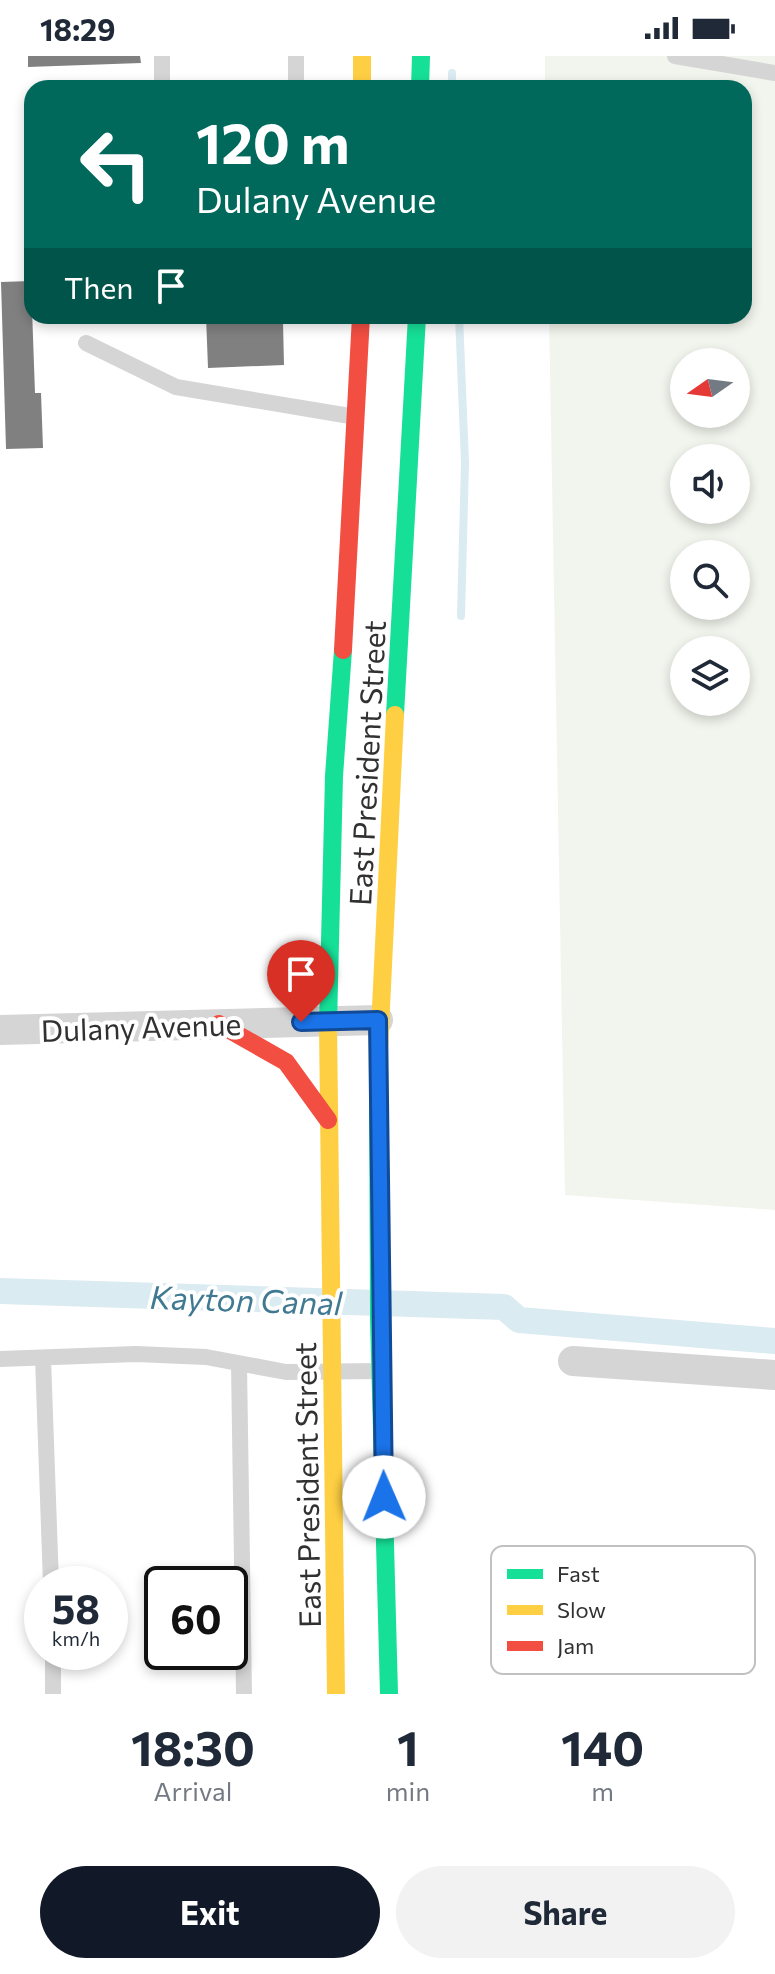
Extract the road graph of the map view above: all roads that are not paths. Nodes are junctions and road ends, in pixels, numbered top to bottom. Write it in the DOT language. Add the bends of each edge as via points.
graph roads {
  1 [pos="162,56"];
  2 [pos="296,56"];
  3 [pos="362,56"];
  4 [pos="421,56"];
  5 [pos="675,56"];
  6 [pos="775,73"];
  7 [pos="162,80"];
  8 [pos="296,80"];
  9 [pos="362,80"];
  10 [pos="420,80"];
  11 [pos="361,324"];
  12 [pos="417,324"];
  13 [pos="86,343"];
  14 [pos="358,417"];
  15 [pos="380,430"];
  16 [pos="391,451"];
  17 [pos="402,634"];
  18 [pos="378,1020"];
  19 [pos="328,1021"];
  20 [pos="219,1024"];
  21 [pos="0,1030"];
  22 [pos="328,1120"];
  23 [pos="43,1358"];
  24 [pos="0,1359"];
  25 [pos="573,1361"];
  26 [pos="239,1365"];
  27 [pos="333,1371"];
  28 [pos="381,1371"];
  29 [pos="775,1375"];
  30 [pos="50,1566"];
  31 [pos="53,1670"];
  32 [pos="53,1694"];
  33 [pos="244,1694"];
  34 [pos="336,1694"];
  35 [pos="389,1694"];
  1 -- 7 [label="lane"];
  2 -- 8 [label="lane"];
  3 -- 9 [label="main road"];
  4 -- 10 [label="main road"];
  5 -- 6 [label="lane"];
  11 -- 14 [label="main road, East President Street"];
  12 -- 17 [label="main road, East President Street"];
  13 -- 14 [label="lane" via="176,387"];
  14 -- 15 [label="main road"];
  14 -- 19 [label="main road, East President Street" via="334,776"];
  16 -- 17 [label="main road"];
  17 -- 18 [label="main road, East President Street"];
  18 -- 19 [label="street, Dulany Avenue"];
  18 -- 28 [label="main road, East President Street"];
  19 -- 20 [label="street, Dulany Avenue"];
  19 -- 22 [label="main road, East President Street"];
  20 -- 21 [label="street, Dulany Avenue"];
  20 -- 22 [label="main road" via="286,1062"];
  22 -- 27 [label="main road, East President Street"];
  23 -- 24 [label="lane"];
  23 -- 26 [label="lane" via="136,1354 206,1357"];
  23 -- 30 [label="lane"];
  25 -- 29 [label="street"];
  26 -- 27 [label="lane"];
  26 -- 33 [label="lane"];
  27 -- 28 [label="lane"];
  27 -- 34 [label="main road, East President Street"];
  28 -- 35 [label="main road, East President Street"];
  31 -- 32 [label="lane"];
}
